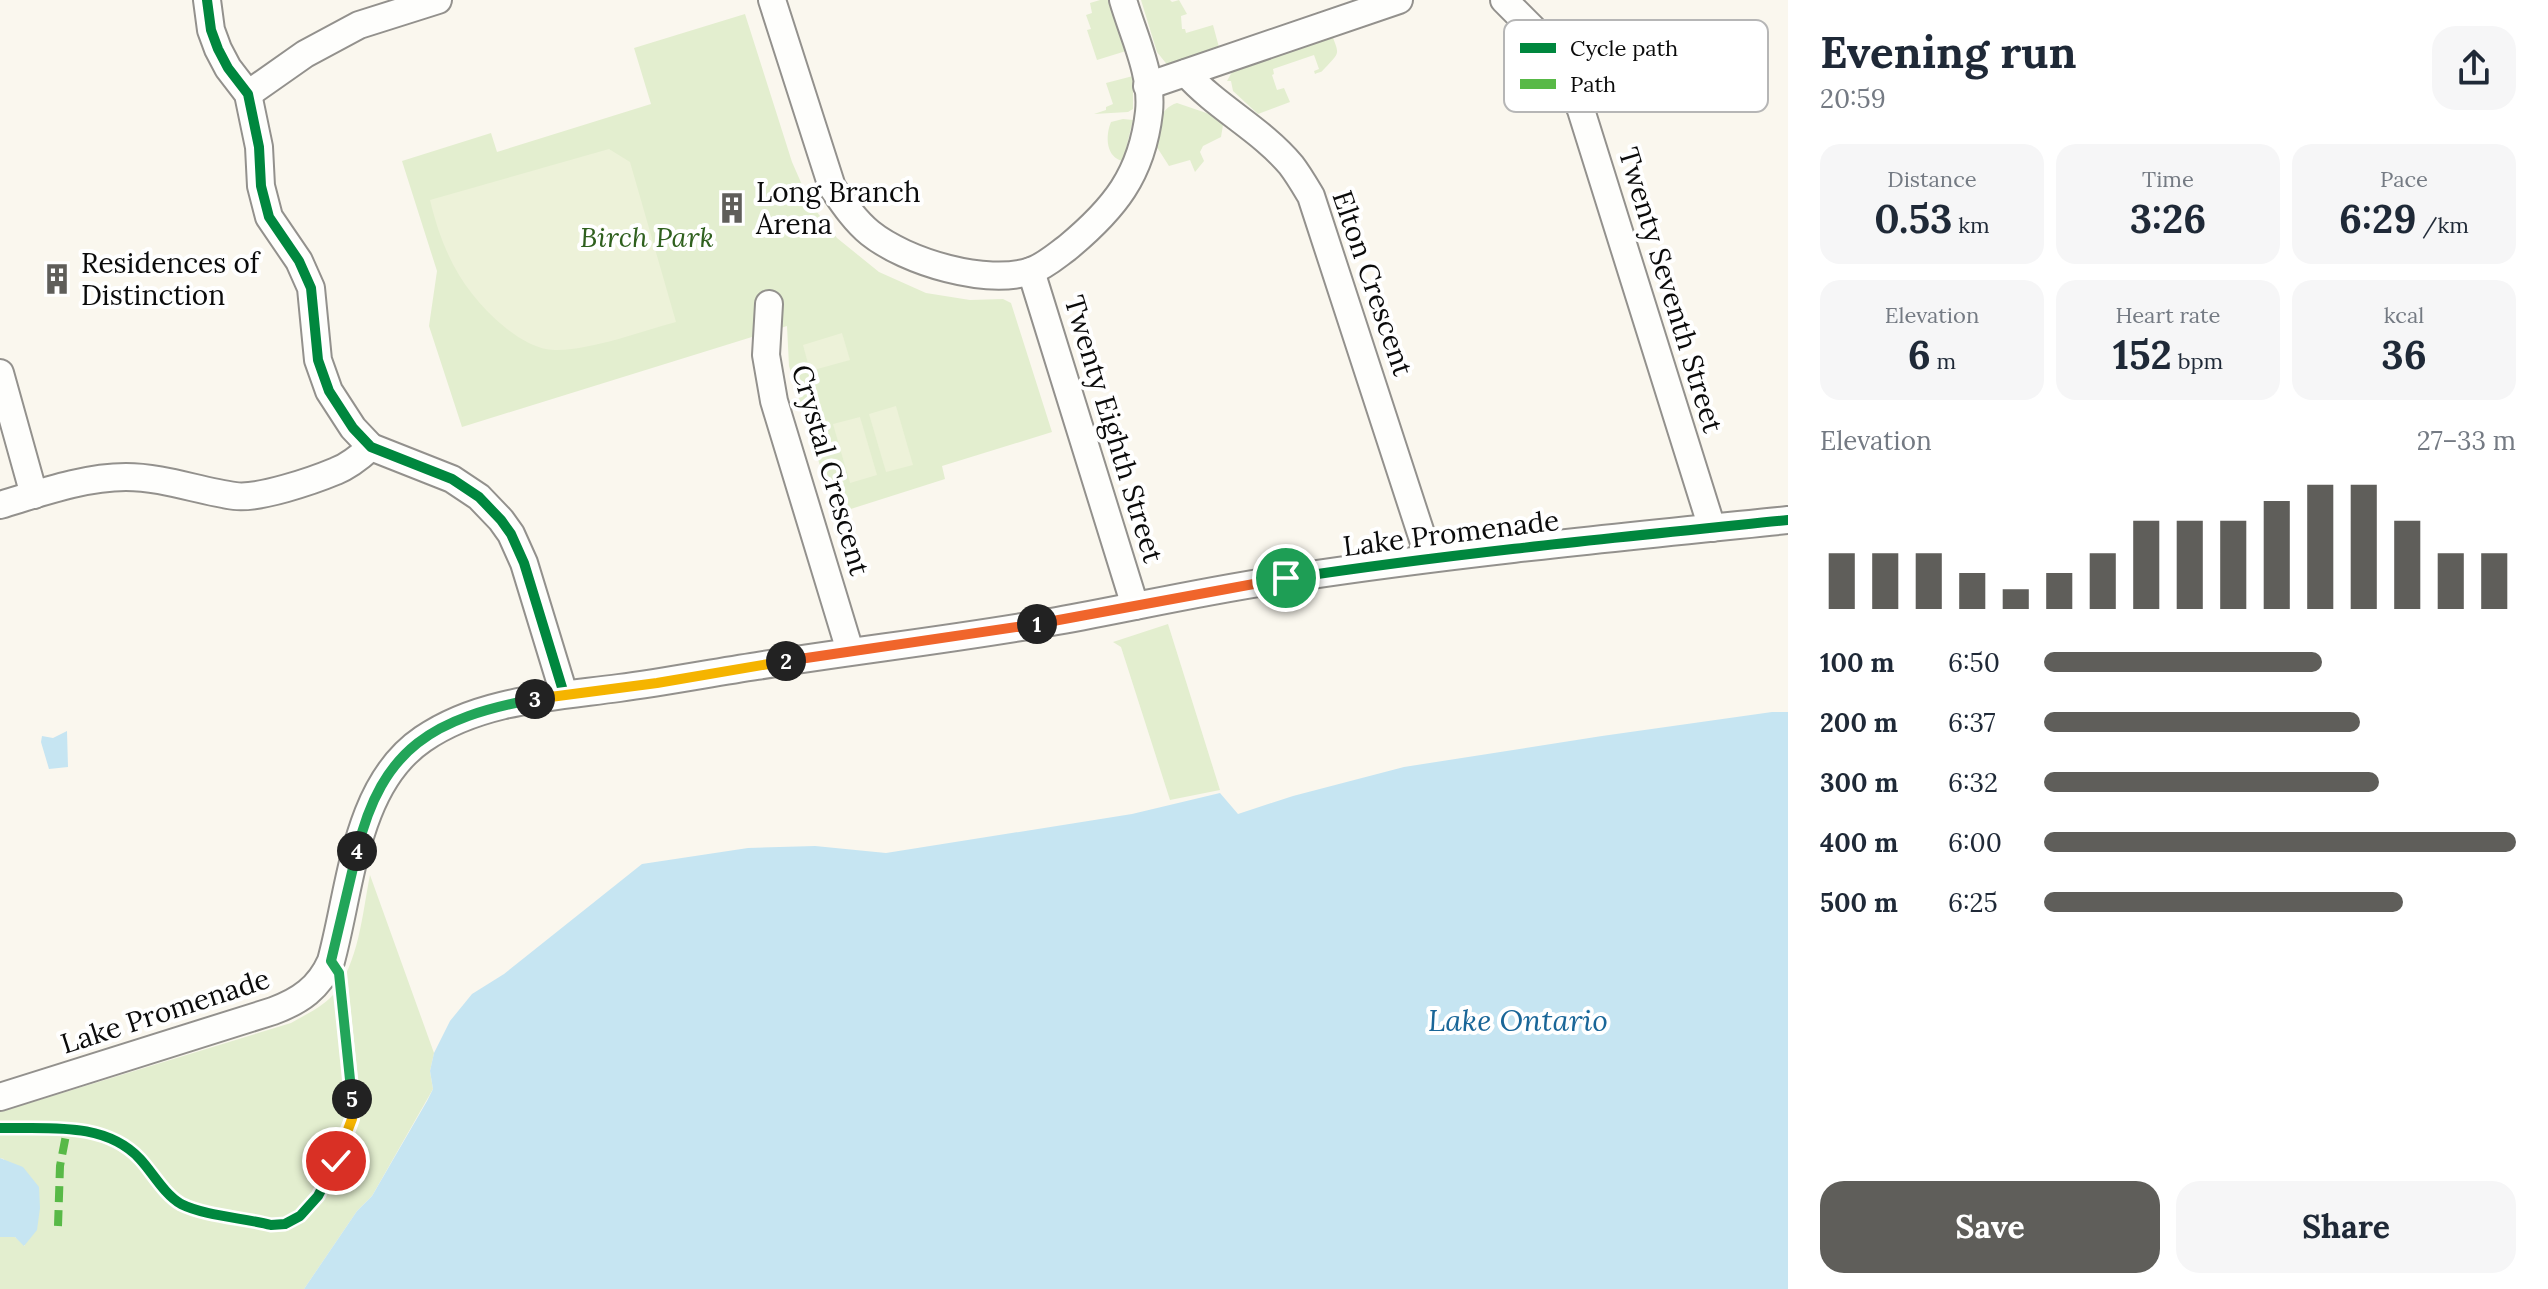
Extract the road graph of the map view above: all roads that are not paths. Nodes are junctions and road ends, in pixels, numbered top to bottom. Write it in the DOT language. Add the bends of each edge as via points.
graph roads {
  1 [pos="207,0"];
  2 [pos="438,0"];
  3 [pos="772,0"];
  4 [pos="1123,0"];
  5 [pos="1399,0"];
  6 [pos="1504,0"];
  7 [pos="1524,20"];
  8 [pos="1186,73"];
  9 [pos="1147,86"];
  10 [pos="248,94"];
  11 [pos="1582,112"];
  12 [pos="1031,271"];
  13 [pos="769,304"];
  14 [pos="0,373"];
  15 [pos="371,447"];
  16 [pos="34,495"];
  17 [pos="0,505"];
  18 [pos="1788,520"];
  19 [pos="1712,528"];
  20 [pos="1429,558"];
  21 [pos="1135,606"];
  22 [pos="850,651"];
  23 [pos="564,694"];
  24 [pos="0,1097"];
  1 -- 10 [label="street" via="218,49"];
  2 -- 10 [label="street" via="359,25"];
  3 -- 12 [label="street" via="832,187 869,232 940,268 1010,275"];
  4 -- 9 [label="street"];
  5 -- 8 [label="street"];
  6 -- 7 [label="street, Twenty Seventh Street"];
  8 -- 9 [label="street"];
  8 -- 20 [label="street, Elton Crescent" via="1290,164 1311,196"];
  9 -- 12 [label="street" via="1149,110 1142,144 1118,200 1089,230"];
  10 -- 15 [label="street" via="264,202 311,288 322,376 353,428"];
  11 -- 19 [label="street, Twenty Seventh Street"];
  12 -- 21 [label="street, Twenty Eighth Street"];
  13 -- 22 [label="street, Crystal Crescent" via="766,355 774,401"];
  14 -- 16 [label="street"];
  15 -- 16 [label="street" via="336,471 254,496 126,477"];
  15 -- 23 [label="street" via="452,479 501,520 524,563"];
  16 -- 17 [label="street"];
  18 -- 19 [label="street, Lake Promenade"];
  19 -- 20 [label="street, Lake Promenade"];
  20 -- 21 [label="street, Lake Promenade"];
  21 -- 22 [label="street, Lake Promenade"];
  22 -- 23 [label="street, Lake Promenade"];
  23 -- 24 [label="street, Lake Promenade" via="462,717 410,748 391,770 368,811 331,961 307,995 273,1011"];
}
